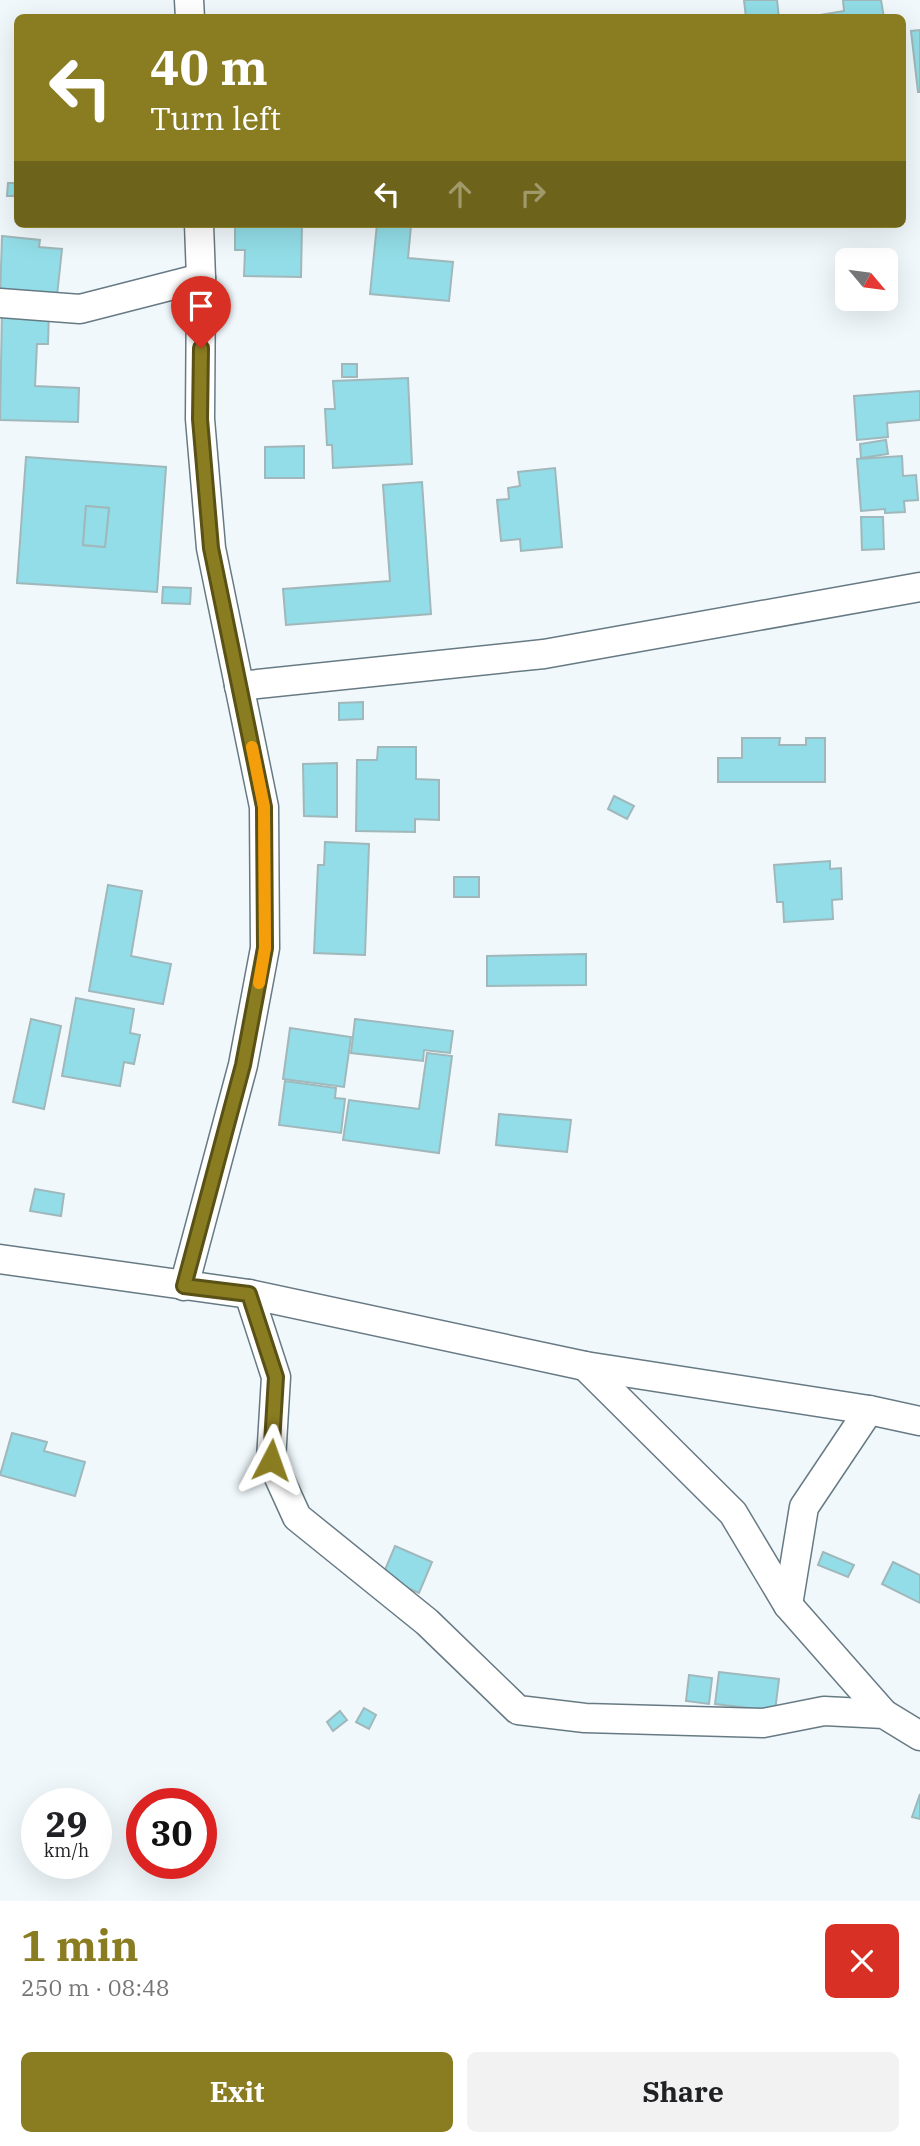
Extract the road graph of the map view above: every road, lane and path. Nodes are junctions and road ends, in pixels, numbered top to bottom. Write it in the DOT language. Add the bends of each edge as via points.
graph roads {
  1 [pos="199,228"];
  2 [pos="201,278"];
  3 [pos="0,303"];
  4 [pos="920,587"];
  5 [pos="240,686"];
  6 [pos="0,1259"];
  7 [pos="184,1286"];
  8 [pos="249,1294"];
  9 [pos="585,1366"];
  10 [pos="869,1410"];
  11 [pos="920,1421"];
  12 [pos="788,1605"];
  13 [pos="884,1714"];
  14 [pos="920,1736"];
  1 -- 2 [label="street"];
  2 -- 3 [label="street" via="80,309"];
  2 -- 5 [label="street" via="200,419 211,548"];
  4 -- 5 [label="street" via="544,653"];
  5 -- 7 [label="street" via="264,807 265,948 243,1065"];
  6 -- 7 [label="street"];
  7 -- 8 [label="street"];
  8 -- 9 [label="street"];
  8 -- 13 [label="street" via="276,1377 271,1460 297,1517 427,1622 518,1710 585,1718 764,1723 824,1711"];
  9 -- 10 [label="street"];
  9 -- 12 [label="street" via="733,1513"];
  10 -- 11 [label="street"];
  10 -- 12 [label="street" via="804,1507"];
  12 -- 13 [label="street"];
  13 -- 14 [label="street"];
}
